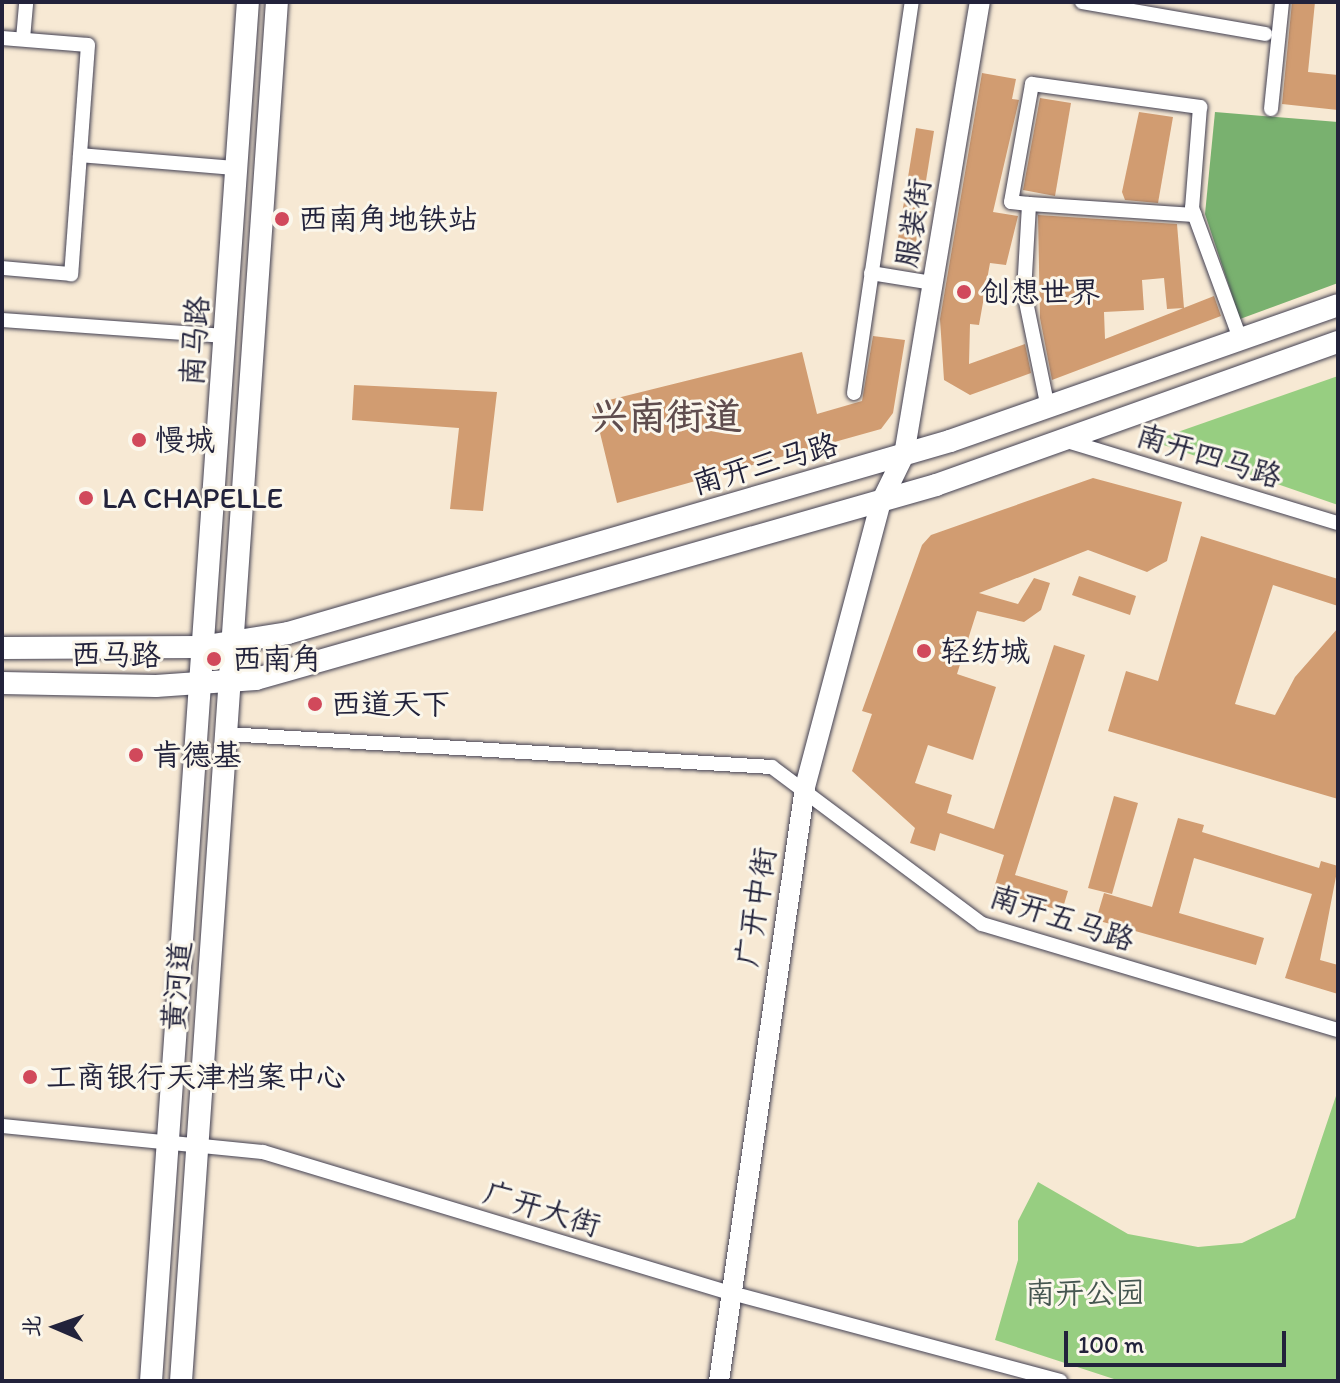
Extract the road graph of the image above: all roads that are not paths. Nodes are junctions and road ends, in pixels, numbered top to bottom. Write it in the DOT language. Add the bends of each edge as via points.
graph roads {
  1 [pos="26,2"];
  2 [pos="248,2"];
  3 [pos="277,2"];
  4 [pos="912,2"];
  5 [pos="980,2"];
  6 [pos="1082,2"];
  7 [pos="1282,2"];
  8 [pos="1265,34"];
  9 [pos="2,38"];
  10 [pos="23,39"];
  11 [pos="1271,109"];
  12 [pos="80,155"];
  13 [pos="236,168"];
  14 [pos="1029,204"];
  15 [pos="1195,215"];
  16 [pos="2,268"];
  17 [pos="871,273"];
  18 [pos="933,283"];
  19 [pos="1338,305"];
  20 [pos="2,320"];
  21 [pos="225,336"];
  22 [pos="1241,341"];
  23 [pos="1338,342"];
  24 [pos="854,393"];
  25 [pos="1048,408"];
  26 [pos="1064,439"];
  27 [pos="904,455"];
  28 [pos="881,502"];
  29 [pos="1338,523"];
  30 [pos="232,644"];
  31 [pos="200,647"];
  32 [pos="2,648"];
  33 [pos="2,683"];
  34 [pos="230,683"];
  35 [pos="198,684"];
  36 [pos="226,734"];
  37 [pos="805,787"];
  38 [pos="1338,1030"];
  39 [pos="2,1126"];
  40 [pos="165,1141"];
  41 [pos="194,1145"];
  42 [pos="728,1292"];
  43 [pos="151,1381"];
  44 [pos="181,1381"];
  45 [pos="719,1381"];
  46 [pos="1060,1381"];
  1 -- 10 [label="street"];
  2 -- 13 [label="main road, 南马路"];
  3 -- 30 [label="main road, 南马路"];
  4 -- 17 [label="street"];
  5 -- 18 [label="street, 服装街"];
  6 -- 8 [label="street"];
  7 -- 11 [label="street"];
  9 -- 10 [label="street"];
  10 -- 12 [label="street" via="88,45"];
  12 -- 13 [label="street"];
  12 -- 16 [label="street" via="71,274"];
  13 -- 21 [label="main road, 南马路"];
  14 -- 15 [label="street"];
  14 -- 15 [label="street" via="1011,202 1032,84 1200,107"];
  14 -- 25 [label="street" via="1024,292"];
  15 -- 22 [label="street"];
  17 -- 18 [label="street"];
  17 -- 24 [label="street"];
  18 -- 27 [label="street, 服装街"];
  19 -- 22 [label="main road, 南开三马路"];
  20 -- 21 [label="street"];
  21 -- 31 [label="main road, 南马路"];
  22 -- 25 [label="main road, 南开三马路"];
  23 -- 26 [label="main road"];
  25 -- 27 [label="main road, 南开三马路"];
  26 -- 28 [label="main road"];
  26 -- 29 [label="street, 南开四马路"];
  27 -- 28 [label="street, 广开中街"];
  27 -- 30 [label="main road, 南开三马路"];
  28 -- 34 [label="main road"];
  28 -- 37 [label="street, 广开中街"];
  30 -- 31 [label="main road, 南开三马路"];
  30 -- 34 [label="main road, 黄河道"];
  31 -- 32 [label="main road, 西马路"];
  31 -- 35 [label="main road, 南马路"];
  33 -- 35 [label="main road, 西马路"];
  34 -- 35 [label="main road, 西马路"];
  34 -- 36 [label="main road, 黄河道"];
  35 -- 40 [label="main road, 黄河道"];
  36 -- 37 [label="street, 南开五马路" via="772,767"];
  36 -- 41 [label="main road, 黄河道"];
  37 -- 38 [label="street, 南开五马路" via="982,924"];
  37 -- 42 [label="street, 广开中街"];
  39 -- 40 [label="street, 广开大街"];
  40 -- 41 [label="street, 广开大街"];
  40 -- 43 [label="main road, 黄河道"];
  41 -- 42 [label="street, 广开大街" via="263,1152"];
  41 -- 44 [label="main road, 黄河道"];
  42 -- 45 [label="street, 广开中街"];
  42 -- 46 [label="street, 广开大街"];
}
